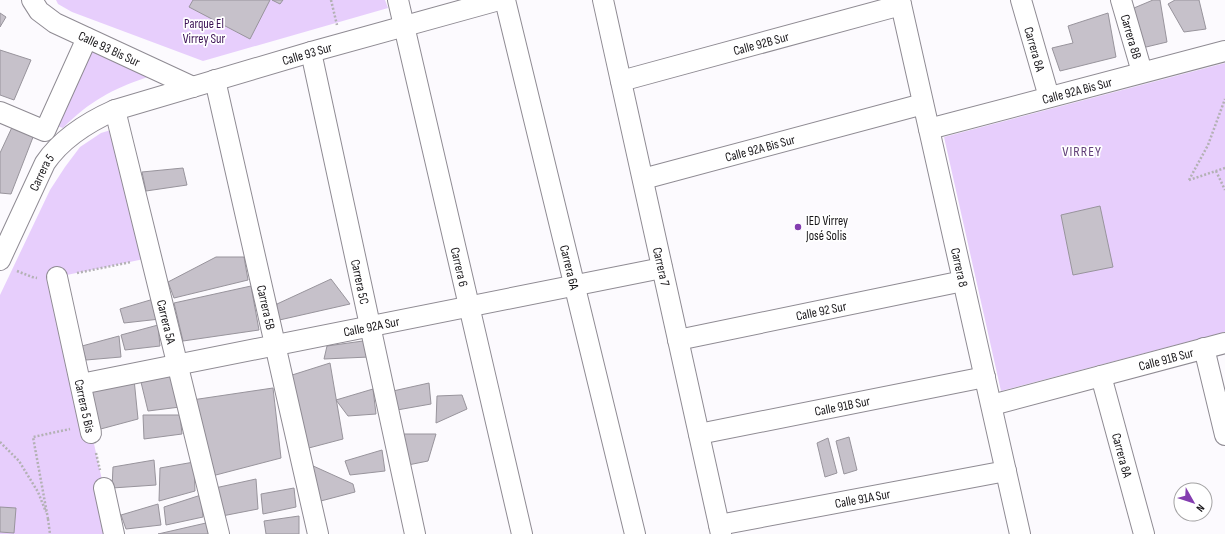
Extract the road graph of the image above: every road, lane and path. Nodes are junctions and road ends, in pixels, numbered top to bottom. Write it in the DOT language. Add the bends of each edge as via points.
graph roads {
  1 [pos="32,0"];
  2 [pos="398,0"];
  3 [pos="499,0"];
  4 [pos="505,0"];
  5 [pos="603,0"];
  6 [pos="1021,0"];
  7 [pos="1121,0"];
  8 [pos="900,2"];
  9 [pos="405,27"];
  10 [pos="87,38"];
  11 [pos="1225,50"];
  12 [pos="311,52"];
  13 [pos="1142,72"];
  14 [pos="215,80"];
  15 [pos="621,81"];
  16 [pos="193,87"];
  17 [pos="1049,97"];
  18 [pos="1225,99"];
  19 [pos="924,104"];
  20 [pos="115,110"];
  21 [pos="0,112"];
  22 [pos="929,129"];
  23 [pos="1225,168"];
  24 [pos="1216,171"];
  25 [pos="642,179"];
  26 [pos="1225,190"];
  27 [pos="5,235"];
  28 [pos="0,260"];
  29 [pos="662,268"];
  30 [pos="57,277"];
  31 [pos="963,281"];
  32 [pos="574,286"];
  33 [pos="469,306"];
  34 [pos="370,326"];
  35 [pos="678,340"];
  36 [pos="1225,343"];
  37 [pos="275,345"];
  38 [pos="1204,348"];
  39 [pos="177,365"];
  40 [pos="1101,376"];
  41 [pos="985,377"];
  42 [pos="81,384"];
  43 [pos="992,405"];
  44 [pos="91,429"];
  45 [pos="699,434"];
  46 [pos="1225,435"];
  47 [pos="0,442"];
  48 [pos="1006,471"];
  49 [pos="104,488"];
  50 [pos="48,519"];
  51 [pos="720,530"];
  52 [pos="50,534"];
  53 [pos="114,534"];
  54 [pos="219,534"];
  55 [pos="318,534"];
  56 [pos="415,534"];
  57 [pos="522,534"];
  58 [pos="635,534"];
  59 [pos="1020,534"];
  60 [pos="1144,534"];
  1 -- 10 [label="street, Calle 93 Bis Sur" via="39,11 55,23"];
  2 -- 9 [label="street, Carrera 6"];
  3 -- 9 [label="street, Calle 93 Sur"];
  4 -- 32 [label="street, Carrera 6A"];
  5 -- 15 [label="street, Carrera 7"];
  6 -- 17 [label="street, Carrera 8A"];
  7 -- 13 [label="street, Carrera 8B"];
  8 -- 15 [label="street, Calle 92B Sur"];
  8 -- 19 [label="street, Carrera 8"];
  9 -- 12 [label="street, Calle 93 Sur"];
  9 -- 33 [label="street, Carrera 6"];
  10 -- 16 [label="street, Calle 93 Bis Sur"];
  10 -- 21 [label="street" via="44,131"];
  11 -- 13 [label="street, Calle 92A Bis Sur"];
  12 -- 14 [label="street, Calle 93 Sur"];
  12 -- 34 [label="street, Carrera 5C"];
  13 -- 17 [label="street, Calle 92A Bis Sur"];
  14 -- 16 [label="street, Calle 93 Sur"];
  14 -- 37 [label="street, Carrera 5B"];
  15 -- 25 [label="street, Carrera 7"];
  16 -- 20 [label="street, Calle 93 Sur"];
  17 -- 22 [label="street, Calle 92A Bis Sur"];
  18 -- 24 [label="path" via="1208,145 1189,180"];
  19 -- 22 [label="street, Carrera 8"];
  19 -- 25 [label="street, Calle 92A Bis Sur"];
  20 -- 27 [label="street, Carrera 5" via="66,139 49,158"];
  20 -- 39 [label="street, Carrera 5A"];
  22 -- 31 [label="street, Carrera 8"];
  23 -- 24 [label="path"];
  24 -- 26 [label="path"];
  25 -- 29 [label="street, Carrera 7"];
  27 -- 28 [label="street, Carrera 5"];
  29 -- 32 [label="street, Calle 92A Sur"];
  29 -- 35 [label="street, Carrera 7"];
  30 -- 42 [label="street, Carrera 5 Bis"];
  31 -- 35 [label="street, Calle 92 Sur"];
  31 -- 41 [label="street, Carrera 8"];
  32 -- 33 [label="street, Calle 92A Sur"];
  32 -- 58 [label="street, Carrera 6A"];
  33 -- 34 [label="street, Calle 92A Sur"];
  33 -- 57 [label="street, Carrera 6"];
  34 -- 37 [label="street, Calle 92A Sur"];
  34 -- 56 [label="street, Carrera 5C"];
  35 -- 45 [label="street, Carrera 7"];
  36 -- 38 [label="street, Calle 91B Sur"];
  37 -- 39 [label="street, Calle 92A Sur"];
  37 -- 55 [label="street, Carrera 5B"];
  38 -- 40 [label="street, Calle 91B Sur"];
  38 -- 46 [label="street"];
  39 -- 42 [label="street, Calle 92A Sur"];
  39 -- 54 [label="street, Carrera 5A"];
  40 -- 43 [label="street, Calle 91B Sur"];
  40 -- 60 [label="street, Carrera 8A"];
  41 -- 43 [label="street, Carrera 8"];
  41 -- 45 [label="street, Calle 91B Sur"];
  42 -- 44 [label="street, Carrera 5 Bis"];
  43 -- 48 [label="street, Carrera 8"];
  44 -- 49 [label="path, Carrera 5 Bis"];
  44 -- 50 [label="path" via="32,437"];
  45 -- 51 [label="street, Carrera 7"];
  47 -- 50 [label="path" via="19,461 38,492"];
  48 -- 51 [label="street, Calle 91A Sur"];
  48 -- 59 [label="street, Carrera 8"];
  49 -- 53 [label="street"];
  50 -- 52 [label="path"];
}
